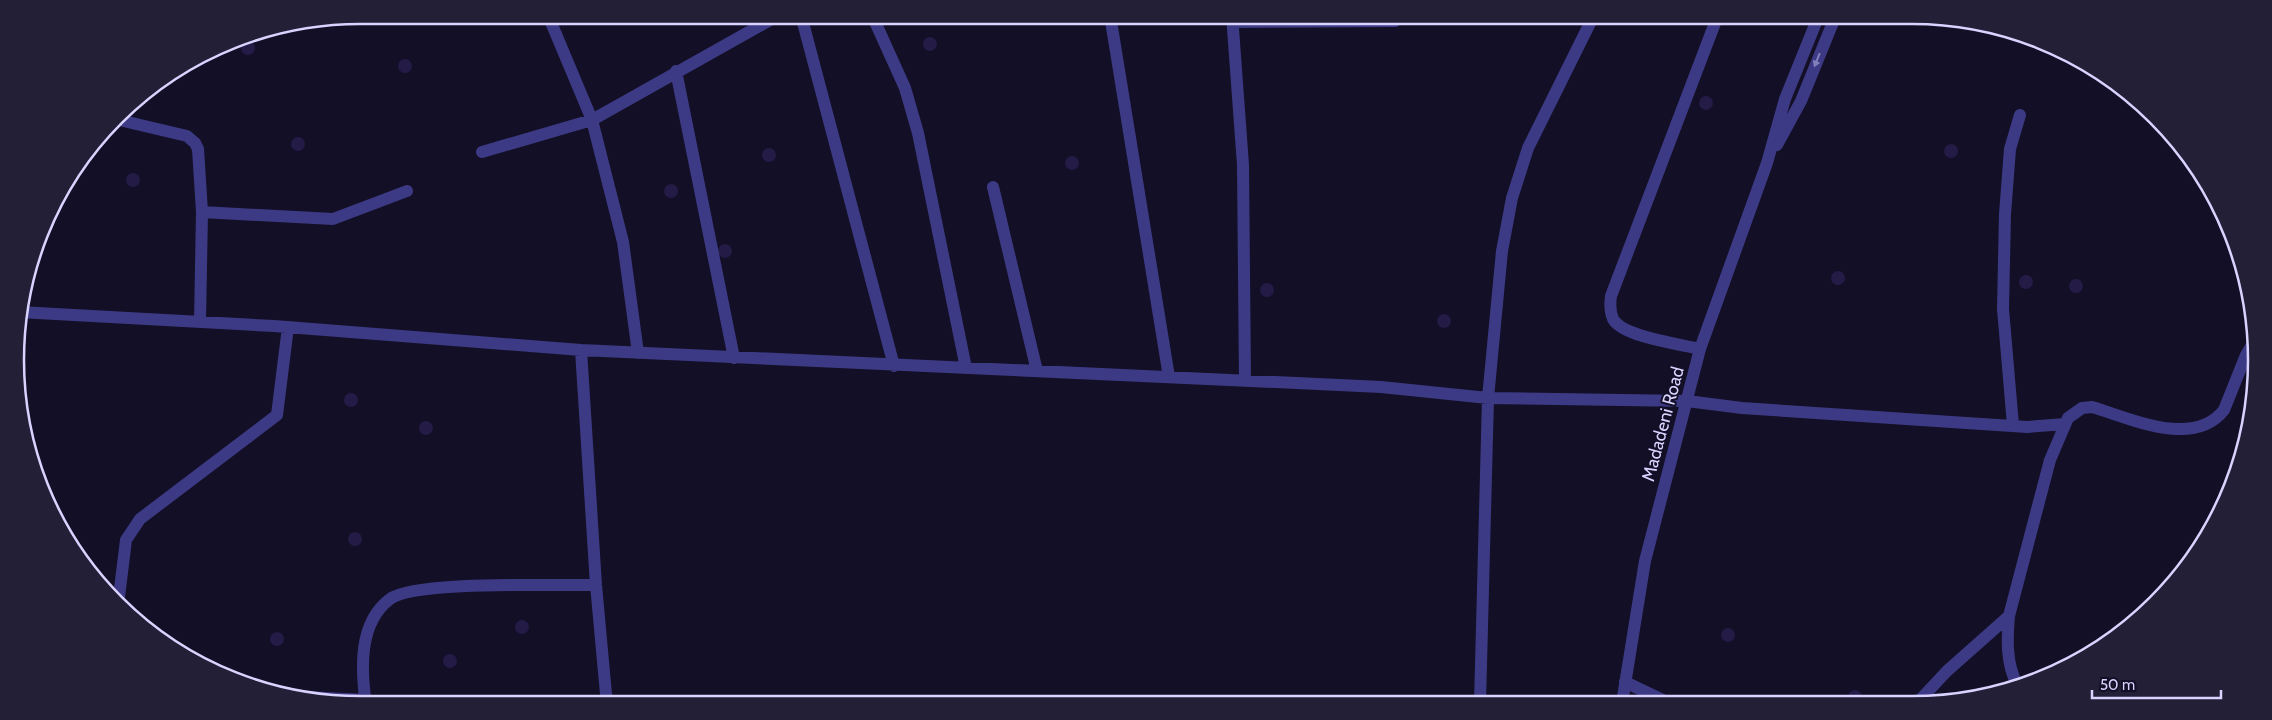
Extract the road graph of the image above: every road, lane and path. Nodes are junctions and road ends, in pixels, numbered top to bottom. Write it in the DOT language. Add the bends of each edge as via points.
graph roads {
  1 [pos="552,24"];
  2 [pos="755,24"];
  3 [pos="803,24"];
  4 [pos="876,24"];
  5 [pos="1111,24"];
  6 [pos="1232,24"];
  7 [pos="1590,24"];
  8 [pos="1715,24"];
  9 [pos="1815,24"];
  10 [pos="1832,24"];
  11 [pos="676,72"];
  12 [pos="2020,114"];
  13 [pos="592,120"];
  14 [pos="123,121"];
  15 [pos="482,152"];
  16 [pos="1767,163"];
  17 [pos="993,187"];
  18 [pos="407,190"];
  19 [pos="202,212"];
  20 [pos="27,312"];
  21 [pos="200,322"];
  22 [pos="288,327"];
  23 [pos="1700,349"];
  24 [pos="580,350"];
  25 [pos="2248,352"];
  26 [pos="638,353"];
  27 [pos="734,358"];
  28 [pos="894,366"];
  29 [pos="966,368"];
  30 [pos="1037,371"];
  31 [pos="1169,377"];
  32 [pos="1245,381"];
  33 [pos="1488,398"];
  34 [pos="1687,401"];
  35 [pos="2065,424"];
  36 [pos="2013,425"];
  37 [pos="596,585"];
  38 [pos="119,595"];
  39 [pos="2009,616"];
  40 [pos="2016,679"];
  41 [pos="1625,682"];
  42 [pos="366,696"];
  43 [pos="606,696"];
  44 [pos="1480,696"];
  45 [pos="1623,696"];
  46 [pos="1656,696"];
  47 [pos="1924,696"];
  1 -- 13 [label="street"];
  2 -- 11 [label="street"];
  3 -- 28 [label="street"];
  4 -- 29 [label="street" via="905,88 918,133"];
  5 -- 31 [label="street"];
  6 -- 32 [label="street" via="1243,165"];
  7 -- 33 [label="street" via="1528,148 1512,198 1502,251"];
  8 -- 23 [label="street" via="1611,296 1610,308 1614,320 1621,326 1642,335"];
  9 -- 16 [label="street, Madadeni Road" via="1785,99"];
  10 -- 16 [label="street, Madadeni Road, one-way" via="1801,101"];
  11 -- 13 [label="street"];
  11 -- 27 [label="street"];
  12 -- 36 [label="street" via="2009,157 2005,214 2003,309"];
  13 -- 15 [label="street"];
  13 -- 26 [label="street" via="623,242"];
  14 -- 19 [label="street" via="187,136 195,143 200,154"];
  16 -- 23 [label="street, Madadeni Road"];
  17 -- 30 [label="street"];
  18 -- 19 [label="street" via="333,219"];
  19 -- 21 [label="street"];
  20 -- 21 [label="street"];
  21 -- 22 [label="street"];
  22 -- 24 [label="street"];
  22 -- 38 [label="street" via="277,415 140,519 126,540"];
  23 -- 34 [label="street, Madadeni Road"];
  24 -- 26 [label="street"];
  24 -- 37 [label="street"];
  25 -- 35 [label="street" via="2224,410 2209,423 2170,430 2092,407 2082,408"];
  26 -- 27 [label="street"];
  27 -- 28 [label="street"];
  28 -- 29 [label="street"];
  29 -- 30 [label="street"];
  30 -- 31 [label="street"];
  31 -- 32 [label="street"];
  32 -- 33 [label="street" via="1381,387"];
  33 -- 34 [label="street"];
  33 -- 44 [label="street"];
  34 -- 36 [label="street" via="1742,408"];
  34 -- 41 [label="street, Madadeni Road" via="1645,561"];
  35 -- 36 [label="street" via="2042,427"];
  35 -- 39 [label="street" via="2050,460"];
  37 -- 42 [label="street" via="431,587 390,598 376,613 368,630 364,666"];
  37 -- 43 [label="street"];
  39 -- 40 [label="street" via="2009,657"];
  39 -- 47 [label="street"];
  41 -- 45 [label="street, Madadeni Road"];
  41 -- 46 [label="street"];
}
